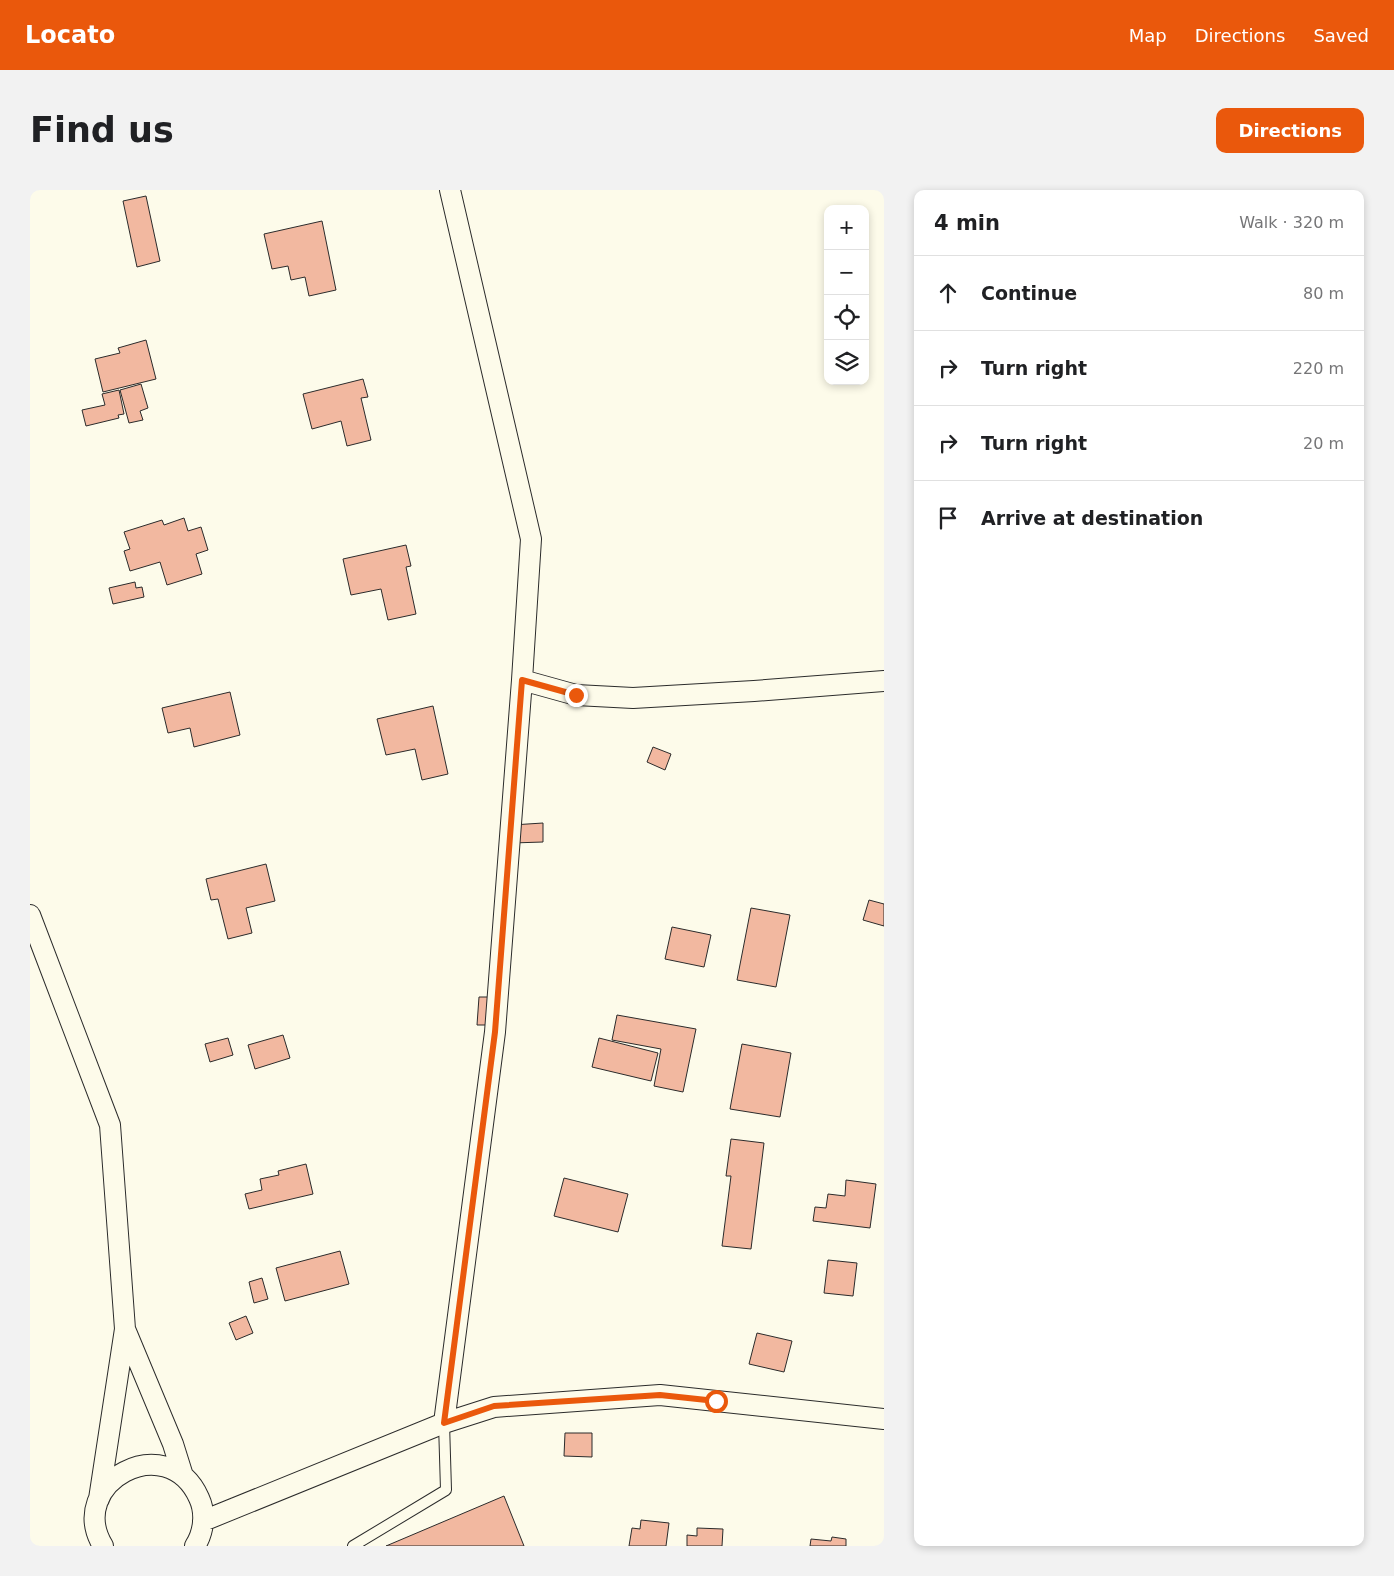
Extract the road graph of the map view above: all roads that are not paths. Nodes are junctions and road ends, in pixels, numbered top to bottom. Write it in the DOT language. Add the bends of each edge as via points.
graph roads {
  1 [pos="450,190"];
  2 [pos="522,680"];
  3 [pos="884,681"];
  4 [pos="30,915"];
  5 [pos="125,1329"];
  6 [pos="884,1420"];
  7 [pos="444,1423"];
  8 [pos="183,1476"];
  9 [pos="98,1499"];
  10 [pos="203,1521"];
  11 [pos="100,1545"];
  12 [pos="198,1545"];
  13 [pos="353,1546"];
  1 -- 2 [label="street" via="530,539"];
  2 -- 3 [label="street" via="576,695 633,698"];
  2 -- 7 [label="street" via="495,1032"];
  4 -- 5 [label="street" via="110,1125"];
  5 -- 8 [label="street"];
  5 -- 9 [label="street"];
  6 -- 7 [label="street" via="660,1395 494,1406"];
  7 -- 10 [label="street"];
  7 -- 13 [label="lane" via="446,1490"];
  8 -- 9 [label="street" via="152,1464 136,1466 107,1484"];
  8 -- 10 [label="street" via="195,1489 202,1504"];
  9 -- 11 [label="street" via="95,1514"];
  10 -- 12 [label="street"];
}
